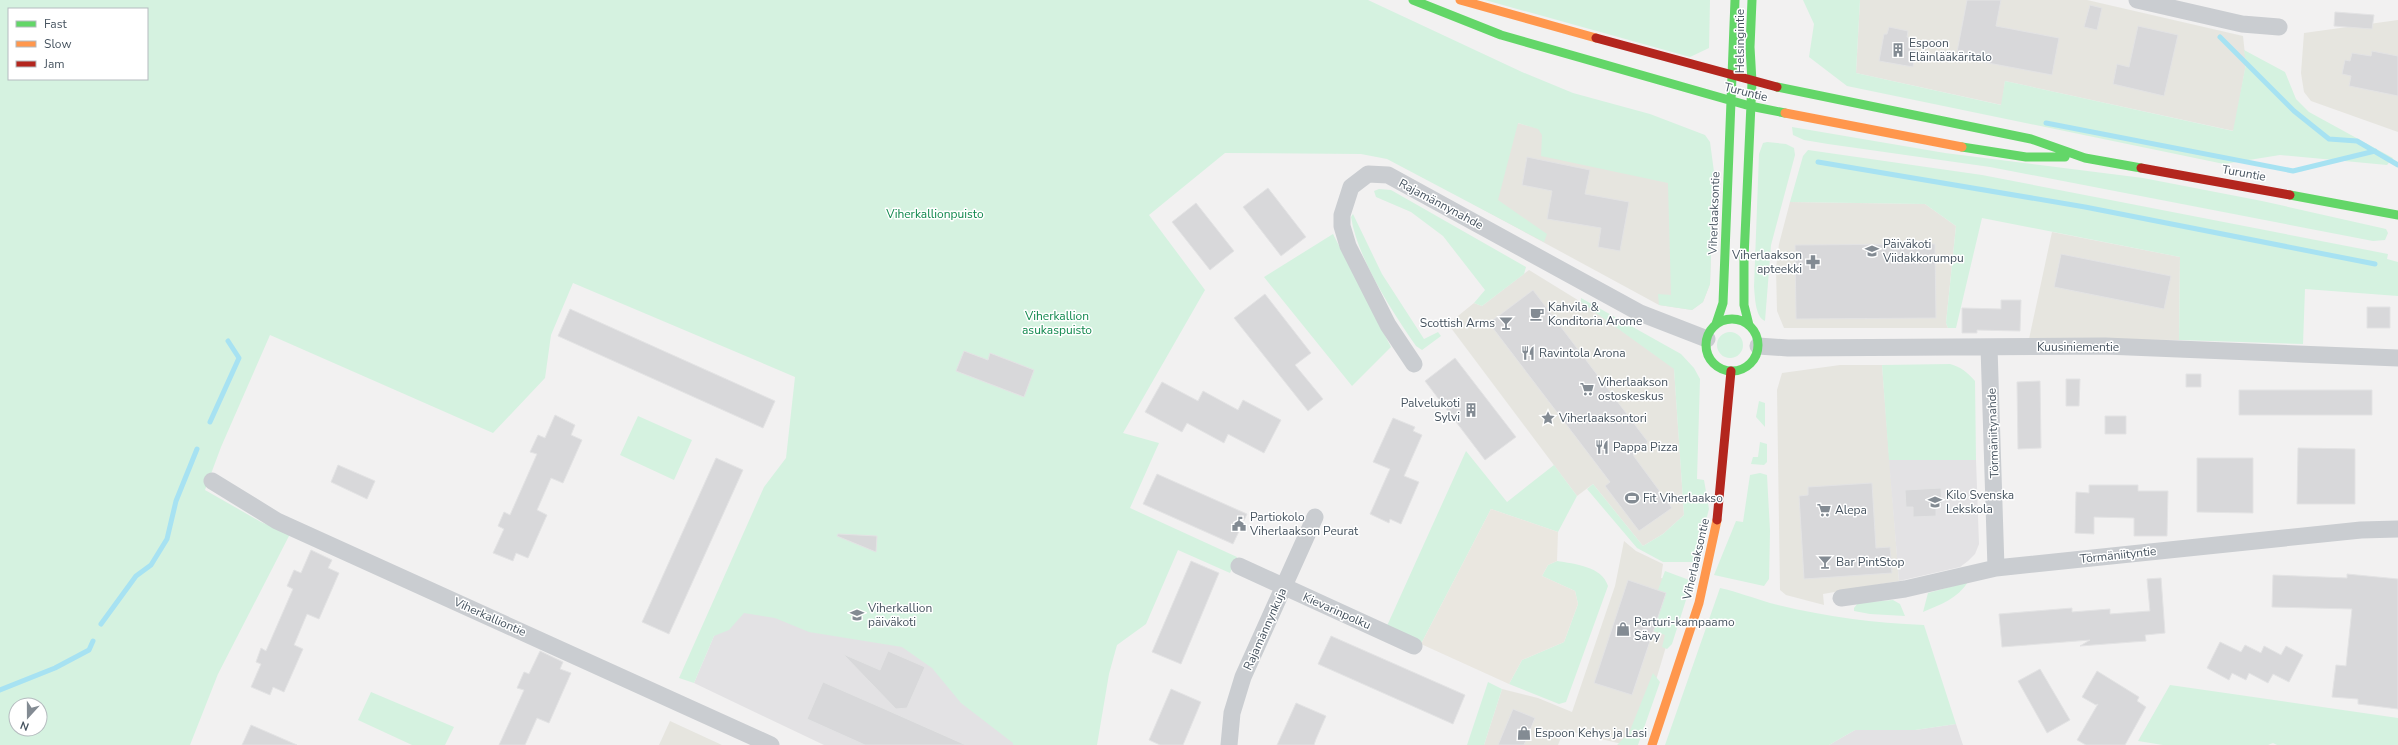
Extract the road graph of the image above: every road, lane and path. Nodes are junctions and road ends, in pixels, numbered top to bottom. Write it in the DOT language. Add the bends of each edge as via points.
graph roads {
  1 [pos="1413,0"];
  2 [pos="1460,0"];
  3 [pos="1735,0"];
  4 [pos="1752,0"];
  5 [pos="2137,0"];
  6 [pos="2279,27"];
  7 [pos="1731,77"];
  8 [pos="1752,82"];
  9 [pos="1730,101"];
  10 [pos="1750,106"];
  11 [pos="2085,158"];
  12 [pos="2398,215"];
  13 [pos="1716,324"];
  14 [pos="1749,325"];
  15 [pos="1707,339"];
  16 [pos="1758,346"];
  17 [pos="1989,347"];
  18 [pos="2398,358"];
  19 [pos="1414,364"];
  20 [pos="1731,371"];
  21 [pos="212,481"];
  22 [pos="1315,517"];
  23 [pos="2398,529"];
  24 [pos="1239,566"];
  25 [pos="1996,568"];
  26 [pos="1284,587"];
  27 [pos="1841,598"];
  28 [pos="1414,646"];
  29 [pos="771,745"];
  30 [pos="1229,745"];
  31 [pos="1652,745"];
  1 -- 9 [label="main road, Turuntie" via="1501,36"];
  2 -- 7 [label="main road, Turuntie"];
  3 -- 7 [label="main road, Helsingintie"];
  4 -- 8 [label="main road, Helsingintie"];
  5 -- 6 [label="street" via="2242,24"];
  7 -- 8 [label="main road, Turuntie"];
  7 -- 9 [label="main road, Helsingintie"];
  8 -- 10 [label="main road, Helsingintie"];
  8 -- 11 [label="main road, Turuntie" via="2031,139"];
  9 -- 10 [label="main road, Turuntie"];
  9 -- 13 [label="main road, Viherlaaksontie" via="1723,302"];
  10 -- 11 [label="main road, Turuntie" via="1920,140 2026,157"];
  10 -- 14 [label="main road" via="1744,258 1744,305"];
  11 -- 12 [label="main road, Turuntie"];
  13 -- 14 [label="main road" via="1731,319"];
  13 -- 15 [label="main road"];
  14 -- 16 [label="main road" via="1756,333"];
  15 -- 19 [label="street, Rajamännynahde" via="1640,313 1388,175 1368,174 1351,187 1342,215 1342,226 1348,246 1388,325"];
  15 -- 20 [label="main road" via="1707,351 1711,359 1721,368"];
  16 -- 17 [label="street, Kuusiniementie"];
  16 -- 20 [label="main road" via="1750,364"];
  17 -- 18 [label="street, Kuusiniementie" via="2105,346"];
  17 -- 25 [label="street, Törmäniitynahde"];
  20 -- 31 [label="main road, Viherlaaksontie" via="1720,496 1706,572 1691,628"];
  21 -- 29 [label="street, Viherkalliontie" via="277,521"];
  22 -- 26 [label="street, Rajamännynkuja"];
  23 -- 25 [label="street, Törmäniityntie" via="2361,530"];
  24 -- 26 [label="street, Kievarinpolku"];
  25 -- 27 [label="street, Törmäniityntie" via="1905,590"];
  26 -- 28 [label="street, Kievarinpolku"];
  26 -- 30 [label="street, Rajamännynkuja" via="1243,677 1232,714"];
}
